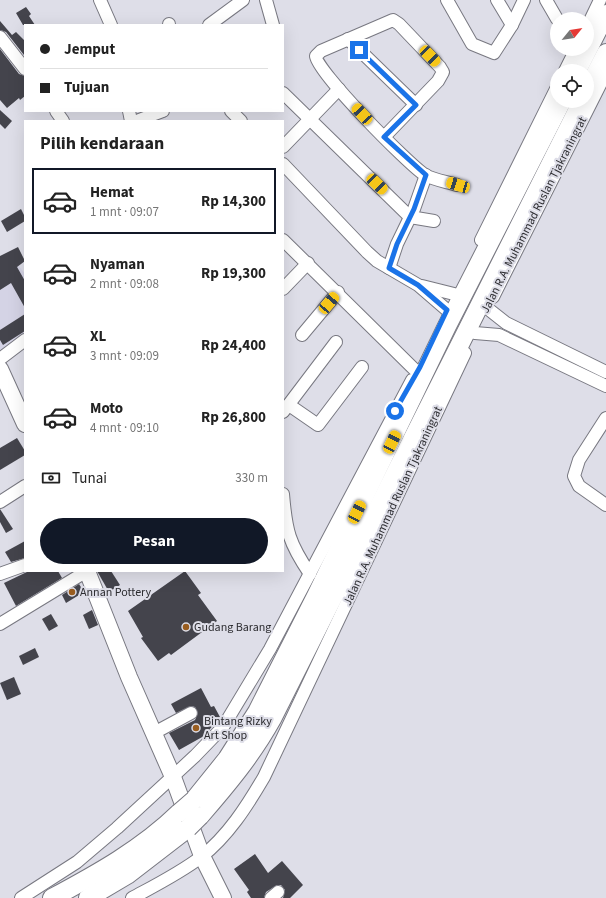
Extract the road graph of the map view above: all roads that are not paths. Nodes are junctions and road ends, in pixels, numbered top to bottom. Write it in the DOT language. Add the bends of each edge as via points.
graph roads {
  1 [pos="100,0"];
  2 [pos="243,0"];
  3 [pos="266,0"];
  4 [pos="447,0"];
  5 [pos="498,0"];
  6 [pos="524,0"];
  7 [pos="546,0"];
  8 [pos="600,0"];
  9 [pos="553,12"];
  10 [pos="594,12"];
  11 [pos="606,14"];
  12 [pos="111,24"];
  13 [pos="212,24"];
  14 [pos="274,24"];
  15 [pos="512,25"];
  16 [pos="0,37"];
  17 [pos="348,39"];
  18 [pos="606,53"];
  19 [pos="581,64"];
  20 [pos="24,68"];
  21 [pos="606,73"];
  22 [pos="594,76"];
  23 [pos="338,89"];
  24 [pos="284,94"];
  25 [pos="550,101"];
  26 [pos="416,105"];
  27 [pos="558,108"];
  28 [pos="579,108"];
  29 [pos="159,112"];
  30 [pos="232,112"];
  31 [pos="138,120"];
  32 [pos="240,120"];
  33 [pos="309,120"];
  34 [pos="384,137"];
  35 [pos="284,146"];
  36 [pos="284,165"];
  37 [pos="426,175"];
  38 [pos="458,185"];
  39 [pos="410,216"];
  40 [pos="434,222"];
  41 [pos="284,241"];
  42 [pos="308,263"];
  43 [pos="389,268"];
  44 [pos="418,285"];
  45 [pos="284,288"];
  46 [pos="338,292"];
  47 [pos="454,294"];
  48 [pos="487,308"];
  49 [pos="447,318"];
  50 [pos="472,329"];
  51 [pos="302,335"];
  52 [pos="24,341"];
  53 [pos="336,342"];
  54 [pos="439,346"];
  55 [pos="456,351"];
  56 [pos="0,359"];
  57 [pos="362,367"];
  58 [pos="0,369"];
  59 [pos="418,370"];
  60 [pos="606,372"];
  61 [pos="450,386"];
  62 [pos="606,386"];
  63 [pos="286,408"];
  64 [pos="606,418"];
  65 [pos="24,422"];
  66 [pos="24,487"];
  67 [pos="284,501"];
  68 [pos="0,502"];
  69 [pos="606,505"];
  70 [pos="24,565"];
  71 [pos="85,572"];
  72 [pos="87,572"];
  73 [pos="0,574"];
  74 [pos="310,574"];
  75 [pos="0,624"];
  76 [pos="191,713"];
  77 [pos="154,733"];
  78 [pos="173,777"];
  79 [pos="189,819"];
  80 [pos="202,856"];
  81 [pos="21,898"];
  82 [pos="52,898"];
  83 [pos="88,898"];
  84 [pos="132,898"];
  85 [pos="223,898"];
  1 -- 12 [label="street"];
  2 -- 13 [label="street"];
  3 -- 14 [label="street"];
  4 -- 15 [label="street" via="472,44 494,53"];
  5 -- 15 [label="street"];
  6 -- 15 [label="street"];
  7 -- 9 [label="street"];
  8 -- 10 [label="street"];
  11 -- 19 [label="highway"];
  16 -- 20 [label="street"];
  17 -- 23 [label="street" via="321,51 315,58 319,67"];
  17 -- 26 [label="street"];
  17 -- 26 [label="street" via="393,20 399,24 444,72"];
  18 -- 22 [label="highway"];
  21 -- 48 [label="street, Jalan R.A. Muhammad Ruslan Tjakraningrat"];
  23 -- 33 [label="street"];
  23 -- 34 [label="street"];
  24 -- 33 [label="street"];
  25 -- 47 [label="street, Jalan R.A. Muhammad Ruslan Tjakraningrat"];
  26 -- 34 [label="street"];
  27 -- 49 [label="highway, Jalan R.A. Muhammad Ruslan Tjakraningrat"];
  28 -- 50 [label="highway, Jalan R.A. Muhammad Ruslan Tjakraningrat"];
  29 -- 31 [label="street"];
  30 -- 32 [label="street"];
  33 -- 35 [label="street"];
  33 -- 39 [label="street"];
  34 -- 37 [label="street"];
  36 -- 43 [label="street" via="367,252"];
  37 -- 38 [label="street"];
  37 -- 39 [label="street"];
  39 -- 40 [label="street"];
  39 -- 43 [label="street"];
  41 -- 42 [label="street"];
  42 -- 45 [label="street"];
  42 -- 46 [label="street"];
  43 -- 44 [label="street"];
  44 -- 47 [label="street"];
  44 -- 49 [label="street"];
  46 -- 51 [label="street"];
  46 -- 59 [label="street"];
  47 -- 49 [label="street, Jalan R.A. Muhammad Ruslan Tjakraningrat"];
  48 -- 50 [label="highway"];
  48 -- 60 [label="street" via="506,323"];
  49 -- 54 [label="highway, Jalan R.A. Muhammad Ruslan Tjakraningrat"];
  49 -- 59 [label="street, Jalan R.A. Muhammad Ruslan Tjakraningrat"];
  50 -- 55 [label="highway, Jalan R.A. Muhammad Ruslan Tjakraningrat"];
  50 -- 61 [label="street, Jalan R.A. Muhammad Ruslan Tjakraningrat"];
  50 -- 62 [label="street" via="500,335"];
  52 -- 56 [label="street"];
  53 -- 63 [label="street"];
  54 -- 59 [label="highway"];
  54 -- 79 [label="highway, Jalan R.A. Muhammad Ruslan Tjakraningrat, bridge" via="257,712 227,759 194,800"];
  55 -- 61 [label="highway"];
  55 -- 79 [label="highway, Jalan R.A. Muhammad Ruslan Tjakraningrat" via="272,719 240,769"];
  57 -- 63 [label="street" via="318,425"];
  58 -- 65 [label="main road"];
  59 -- 74 [label="street, Jalan R.A. Muhammad Ruslan Tjakraningrat"];
  61 -- 80 [label="street, Jalan R.A. Muhammad Ruslan Tjakraningrat" via="264,777 242,813"];
  64 -- 69 [label="street" via="579,460 574,476 579,486"];
  66 -- 68 [label="street"];
  67 -- 74 [label="street" via="289,538"];
  70 -- 73 [label="street"];
  71 -- 75 [label="street"];
  72 -- 77 [label="main road"];
  74 -- 78 [label="street, Jalan R.A. Muhammad Ruslan Tjakraningrat" via="232,714 213,738"];
  76 -- 77 [label="street"];
  77 -- 78 [label="main road"];
  78 -- 80 [label="main road"];
  78 -- 81 [label="street, Jalan R.A. Muhammad Ruslan Tjakraningrat" via="77,862"];
  79 -- 82 [label="highway, Jalan R.A. Muhammad Ruslan Tjakraningrat" via="157,833 121,859"];
  79 -- 83 [label="highway, Jalan R.A. Muhammad Ruslan Tjakraningrat" via="127,875"];
  80 -- 84 [label="street, Jalan R.A. Muhammad Ruslan Tjakraningrat"];
  80 -- 85 [label="main road"];
}
